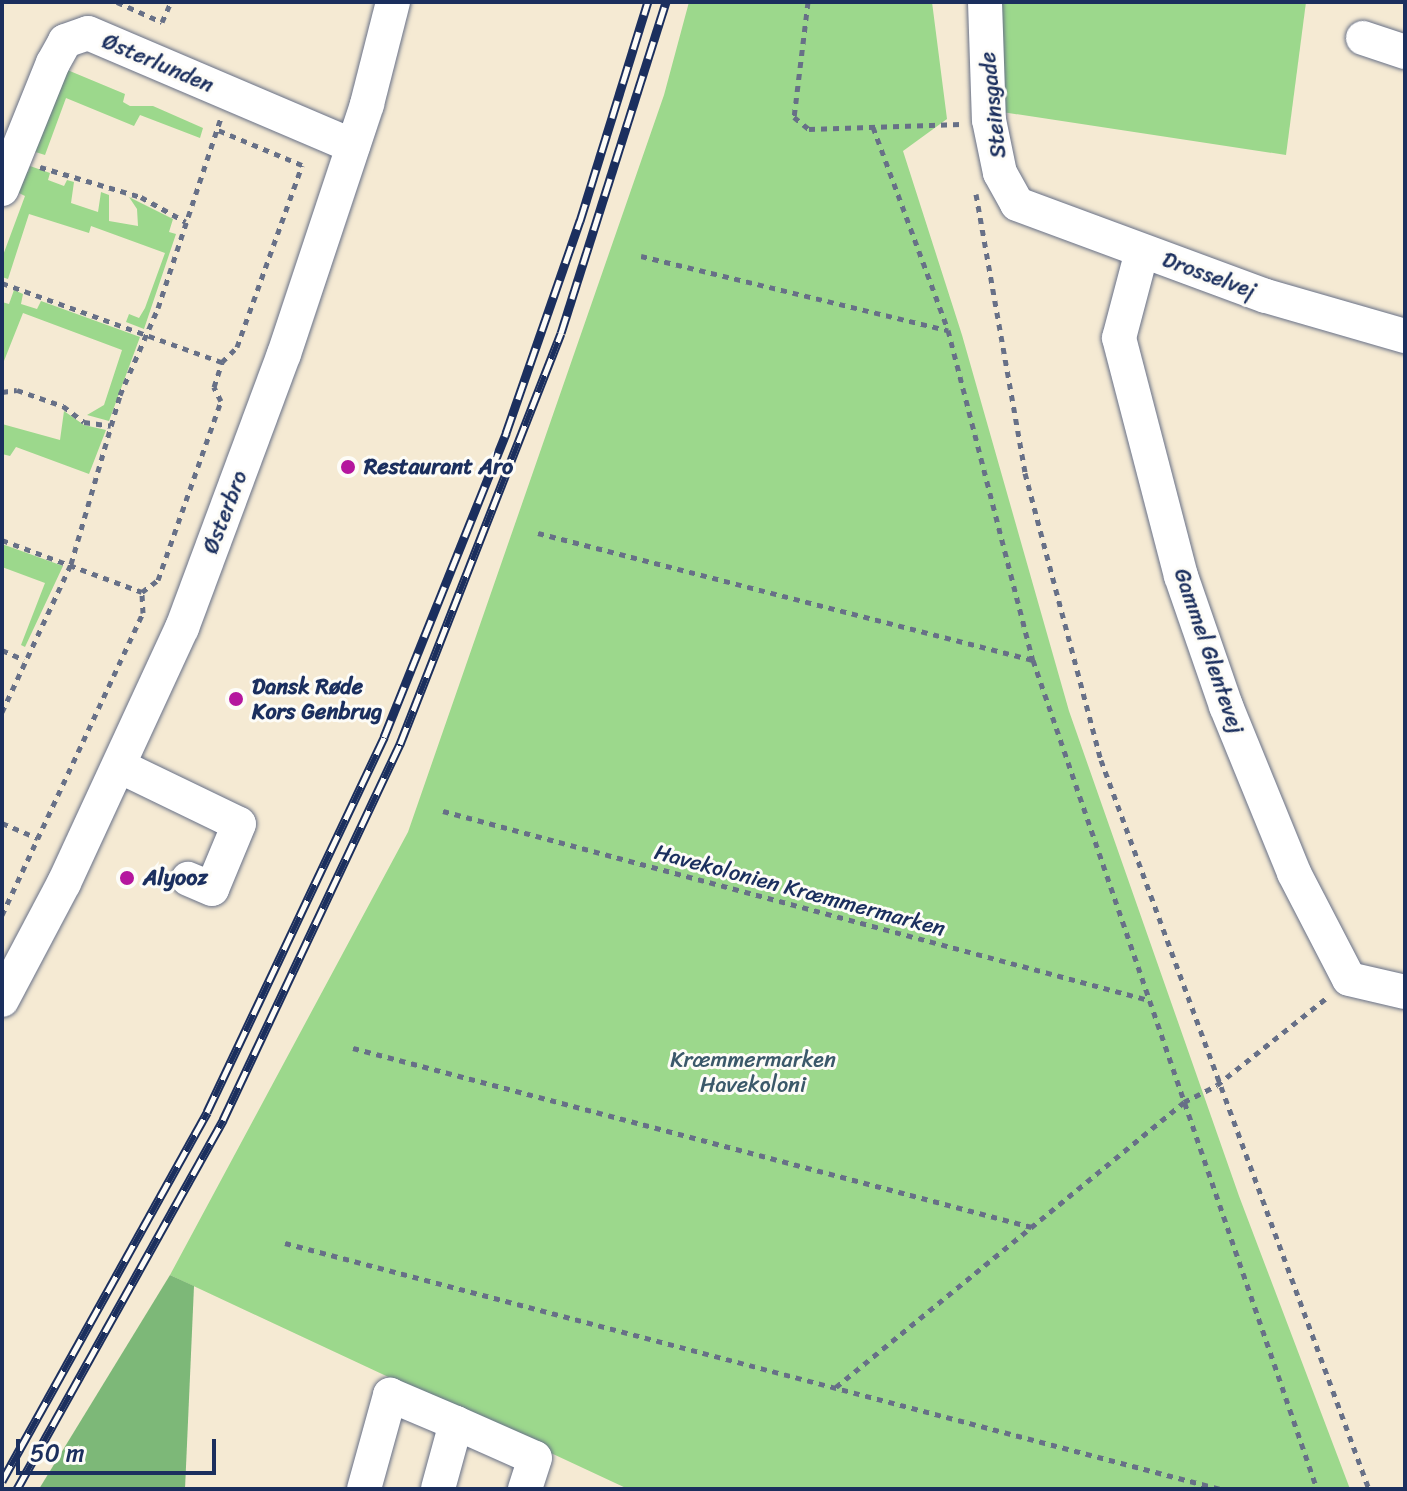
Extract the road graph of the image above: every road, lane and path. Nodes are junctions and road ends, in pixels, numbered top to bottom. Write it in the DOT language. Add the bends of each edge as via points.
graph roads {
  1 [pos="117,2"];
  2 [pos="171,2"];
  3 [pos="393,2"];
  4 [pos="808,2"];
  5 [pos="985,2"];
  6 [pos="1363,38"];
  7 [pos="1405,52"];
  8 [pos="228,93"];
  9 [pos="965,109"];
  10 [pos="966,124"];
  11 [pos="873,127"];
  12 [pos="218,130"];
  13 [pos="968,139"];
  14 [pos="353,146"];
  15 [pos="14,157"];
  16 [pos="975,185"];
  17 [pos="2,189"];
  18 [pos="1017,204"];
  19 [pos="186,222"];
  20 [pos="1142,251"];
  21 [pos="641,256"];
  22 [pos="2,283"];
  23 [pos="948,330"];
  24 [pos="147,334"];
  25 [pos="1405,336"];
  26 [pos="222,362"];
  27 [pos="2,392"];
  28 [pos="111,426"];
  29 [pos="538,533"];
  30 [pos="2,540"];
  31 [pos="71,564"];
  32 [pos="142,592"];
  33 [pos="2,650"];
  34 [pos="24,660"];
  35 [pos="1033,660"];
  36 [pos="2,712"];
  37 [pos="119,766"];
  38 [pos="443,811"];
  39 [pos="2,823"];
  40 [pos="38,838"];
  41 [pos="188,879"];
  42 [pos="2,915"];
  43 [pos="1349,979"];
  44 [pos="1405,992"];
  45 [pos="2,1000"];
  46 [pos="1149,1000"];
  47 [pos="353,1048"];
  48 [pos="1217,1085"];
  49 [pos="1184,1102"];
  50 [pos="1032,1227"];
  51 [pos="285,1243"];
  52 [pos="835,1388"];
  53 [pos="456,1423"];
  54 [pos="364,1489"];
  55 [pos="438,1489"];
  56 [pos="525,1489"];
  57 [pos="1220,1489"];
  58 [pos="1317,1489"];
  59 [pos="1369,1489"];
  1 -- 2 [label="path" via="162,22"];
  3 -- 14 [label="street, Østerbro"];
  4 -- 11 [label="path" via="794,117 809,129"];
  5 -- 18 [label="street, Steinsgade" via="989,120 1000,173"];
  6 -- 7 [label="street"];
  8 -- 12 [label="path"];
  8 -- 14 [label="street, Østerlunden"];
  8 -- 15 [label="street, Østerlunden" via="88,33 65,41"];
  9 -- 10 [label="path"];
  10 -- 11 [label="path"];
  10 -- 13 [label="path"];
  11 -- 23 [label="path"];
  12 -- 19 [label="path"];
  12 -- 26 [label="path" via="302,165 237,347"];
  14 -- 37 [label="street, Østerbro" via="213,546"];
  15 -- 17 [label="street, Østerlunden"];
  15 -- 19 [label="path" via="89,185 141,197"];
  16 -- 48 [label="path" via="1025,473 1101,760"];
  18 -- 20 [label="street, Drosselvej"];
  19 -- 24 [label="path"];
  20 -- 25 [label="street, Drosselvej" via="1266,296"];
  20 -- 43 [label="street, Gammel Glentevej" via="1119,338 1181,576 1226,706 1294,873"];
  21 -- 23 [label="path"];
  22 -- 24 [label="path"];
  23 -- 35 [label="path"];
  24 -- 26 [label="path"];
  24 -- 28 [label="path"];
  26 -- 32 [label="path" via="214,387 221,401 187,508 158,580"];
  27 -- 28 [label="path" via="17,390 63,406 84,422"];
  28 -- 31 [label="path"];
  29 -- 35 [label="path"];
  30 -- 31 [label="path"];
  31 -- 32 [label="path"];
  31 -- 34 [label="path"];
  32 -- 40 [label="path" via="143,613"];
  33 -- 34 [label="path"];
  34 -- 36 [label="path"];
  35 -- 46 [label="path"];
  37 -- 41 [label="street" via="239,824 212,889"];
  37 -- 45 [label="street, Østerbro"];
  38 -- 46 [label="path, Havekolonien Kræmmermarken"];
  39 -- 40 [label="path"];
  40 -- 42 [label="path"];
  43 -- 44 [label="street"];
  43 -- 48 [label="path"];
  46 -- 49 [label="path"];
  47 -- 50 [label="path"];
  48 -- 49 [label="path"];
  48 -- 59 [label="path"];
  49 -- 50 [label="path"];
  49 -- 58 [label="path"];
  50 -- 52 [label="path"];
  51 -- 52 [label="path"];
  52 -- 57 [label="path"];
  53 -- 54 [label="street" via="390,1395"];
  53 -- 55 [label="street"];
  53 -- 56 [label="street" via="535,1458"];
}
